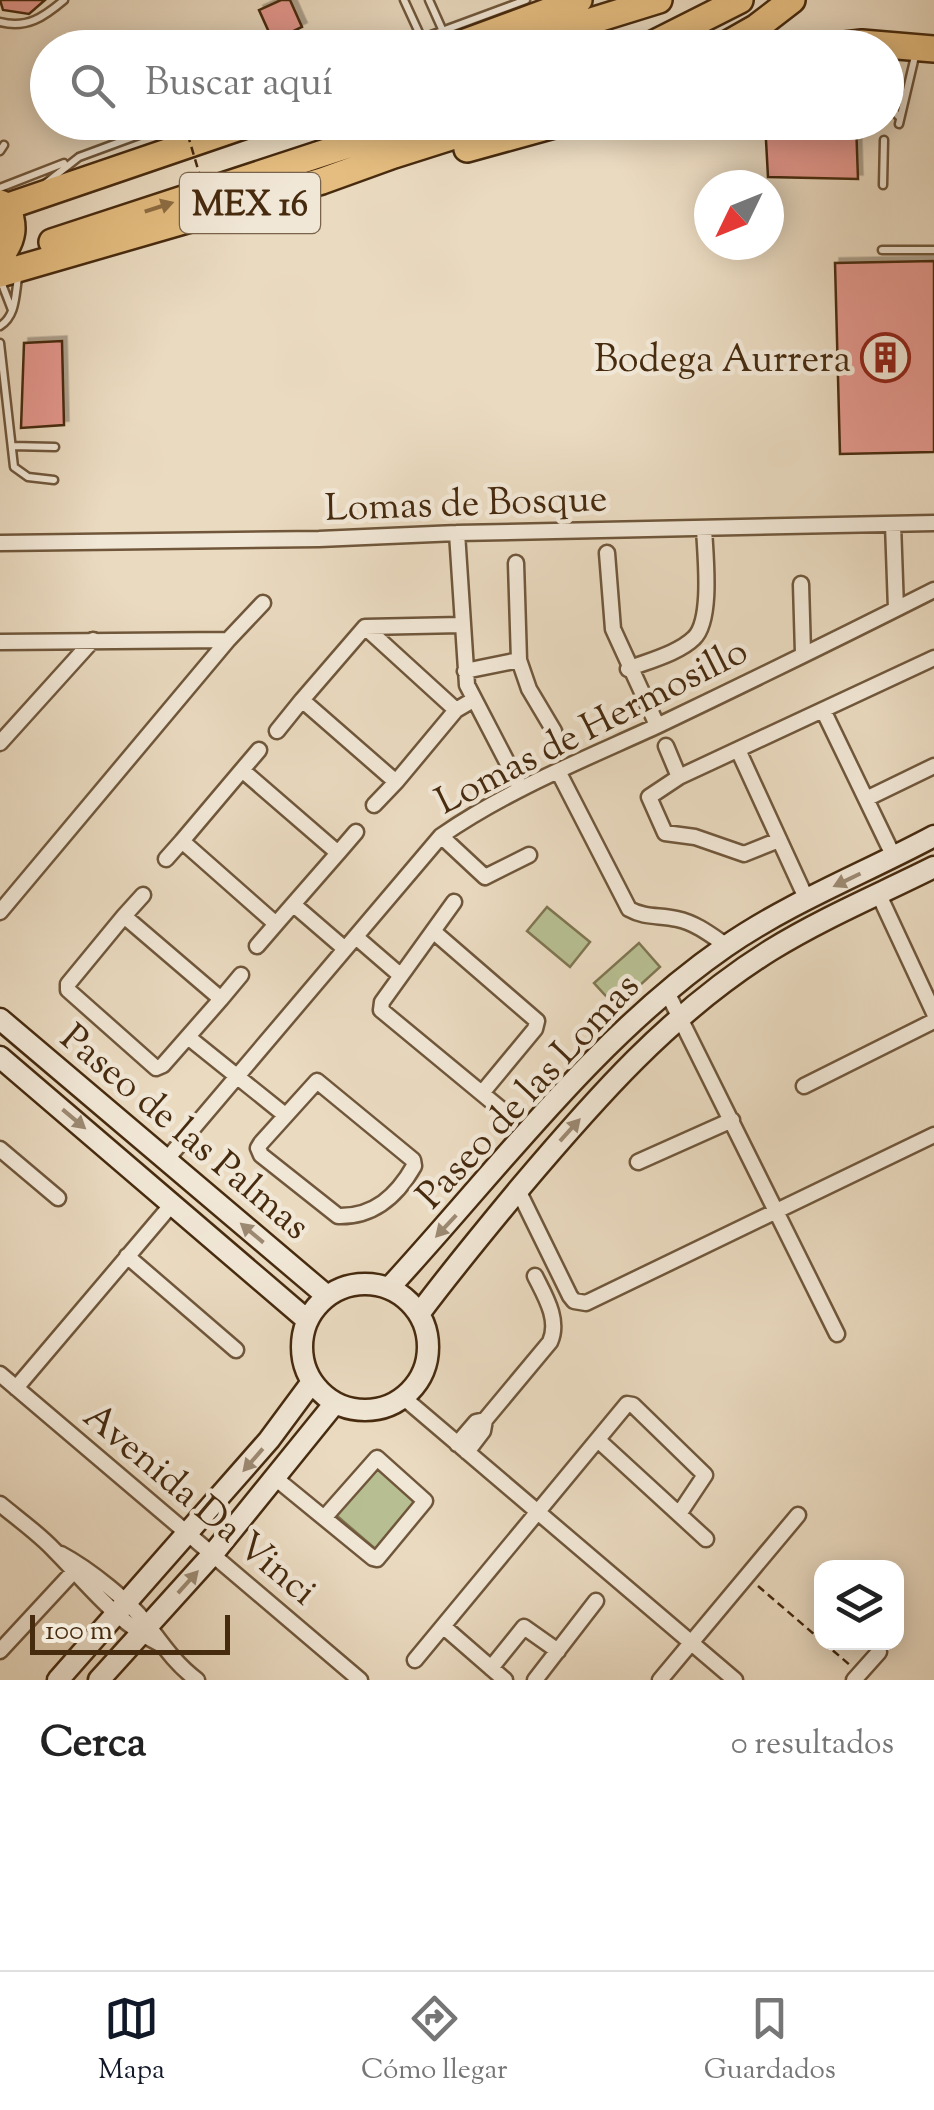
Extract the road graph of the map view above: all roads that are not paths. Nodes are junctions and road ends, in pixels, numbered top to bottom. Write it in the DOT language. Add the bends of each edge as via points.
graph roads {
  1 [pos="64,0"];
  2 [pos="404,0"];
  3 [pos="429,0"];
  4 [pos="526,0"];
  5 [pos="579,0"];
  6 [pos="659,0"];
  7 [pos="740,0"];
  8 [pos="792,0"];
  9 [pos="0,22"];
  10 [pos="417,30"];
  11 [pos="442,30"];
  12 [pos="463,30"];
  13 [pos="474,30"];
  14 [pos="562,30"];
  15 [pos="681,30"];
  16 [pos="750,30"];
  17 [pos="926,48"];
  18 [pos="904,107"];
  19 [pos="125,140"];
  20 [pos="201,140"];
  21 [pos="367,140"];
  22 [pos="440,140"];
  23 [pos="498,140"];
  24 [pos="884,140"];
  25 [pos="79,157"];
  26 [pos="322,181"];
  27 [pos="883,185"];
  28 [pos="38,194"];
  29 [pos="2,202"];
  30 [pos="882,250"];
  31 [pos="934,250"];
  32 [pos="4,267"];
  33 [pos="13,311"];
  34 [pos="0,326"];
  35 [pos="0,343"];
  36 [pos="12,446"];
  37 [pos="55,447"];
  38 [pos="54,480"];
  39 [pos="934,523"];
  40 [pos="893,524"];
  41 [pos="704,528"];
  42 [pos="457,533"];
  43 [pos="0,543"];
  44 [pos="607,554"];
  45 [pos="516,563"];
  46 [pos="801,584"];
  47 [pos="934,590"];
  48 [pos="262,603"];
  49 [pos="896,610"];
  50 [pos="461,625"];
  51 [pos="365,627"];
  52 [pos="93,640"];
  53 [pos="228,640"];
  54 [pos="0,642"];
  55 [pos="803,653"];
  56 [pos="934,658"];
  57 [pos="519,660"];
  58 [pos="628,669"];
  59 [pos="465,672"];
  60 [pos="302,700"];
  61 [pos="473,700"];
  62 [pos="456,710"];
  63 [pos="823,710"];
  64 [pos="657,726"];
  65 [pos="276,731"];
  66 [pos="554,731"];
  67 [pos="0,743"];
  68 [pos="666,746"];
  69 [pos="259,750"];
  70 [pos="739,752"];
  71 [pos="934,766"];
  72 [pos="242,770"];
  73 [pos="558,770"];
  74 [pos="679,777"];
  75 [pos="396,782"];
  76 [pos="521,789"];
  77 [pos="866,799"];
  78 [pos="374,805"];
  79 [pos="356,832"];
  80 [pos="441,836"];
  81 [pos="934,836"];
  82 [pos="779,840"];
  83 [pos="182,841"];
  84 [pos="338,853"];
  85 [pos="529,856"];
  86 [pos="894,858"];
  87 [pos="166,859"];
  88 [pos="934,867"];
  89 [pos="144,895"];
  90 [pos="879,895"];
  91 [pos="808,900"];
  92 [pos="454,902"];
  93 [pos="294,905"];
  94 [pos="0,912"];
  95 [pos="124,916"];
  96 [pos="276,924"];
  97 [pos="432,931"];
  98 [pos="356,937"];
  99 [pos="257,946"];
  100 [pos="726,946"];
  101 [pos="345,950"];
  102 [pos="241,975"];
  103 [pos="400,975"];
  104 [pos="667,992"];
  105 [pos="221,999"];
  106 [pos="934,1012"];
  107 [pos="680,1015"];
  108 [pos="0,1019"];
  109 [pos="934,1021"];
  110 [pos="188,1037"];
  111 [pos="24,1039"];
  112 [pos="2,1062"];
  113 [pos="239,1077"];
  114 [pos="804,1086"];
  115 [pos="482,1093"];
  116 [pos="285,1114"];
  117 [pos="508,1116"];
  118 [pos="732,1120"];
  119 [pos="934,1135"];
  120 [pos="0,1148"];
  121 [pos="512,1152"];
  122 [pos="167,1160"];
  123 [pos="638,1162"];
  124 [pos="535,1170"];
  125 [pos="518,1190"];
  126 [pos="58,1198"];
  127 [pos="173,1203"];
  128 [pos="778,1212"];
  129 [pos="127,1256"];
  130 [pos="535,1276"];
  131 [pos="389,1288"];
  132 [pos="327,1296"];
  133 [pos="420,1314"];
  134 [pos="308,1320"];
  135 [pos="837,1334"];
  136 [pos="236,1350"];
  137 [pos="0,1374"];
  138 [pos="312,1382"];
  139 [pos="16,1388"];
  140 [pos="404,1398"];
  141 [pos="335,1404"];
  142 [pos="598,1440"];
  143 [pos="462,1448"];
  144 [pos="274,1477"];
  145 [pos="0,1504"];
  146 [pos="538,1512"];
  147 [pos="678,1514"];
  148 [pos="798,1515"];
  149 [pos="324,1518"];
  150 [pos="188,1535"];
  151 [pos="706,1539"];
  152 [pos="212,1555"];
  153 [pos="76,1569"];
  154 [pos="596,1601"];
  155 [pos="122,1609"];
  156 [pos="444,1627"];
  157 [pos="150,1635"];
  158 [pos="3,1641"];
  159 [pos="691,1643"];
  160 [pos="558,1651"];
  161 [pos="879,1652"];
  162 [pos="416,1660"];
  163 [pos="177,1664"];
  164 [pos="491,1668"];
  165 [pos="857,1677"];
  166 [pos="58,1680"];
  167 [pos="100,1680"];
  168 [pos="181,1680"];
  169 [pos="197,1680"];
  170 [pos="360,1680"];
  171 [pos="505,1680"];
  172 [pos="534,1680"];
  173 [pos="660,1680"];
  174 [pos="735,1680"];
  1 -- 9 [label="lane" via="22,26"];
  2 -- 10 [label="lane"];
  3 -- 11 [label="lane"];
  4 -- 12 [label="lane"];
  5 -- 13 [label="highway"];
  6 -- 14 [label="highway"];
  7 -- 15 [label="highway"];
  8 -- 16 [label="highway"];
  17 -- 18 [label="lane"];
  19 -- 25 [label="lane"];
  20 -- 28 [label="highway"];
  32 -- 21 [label="highway, one-way"];
  22 -- 26 [label="highway, MEX 16"];
  23 -- 26 [label="highway"];
  24 -- 27 [label="lane"];
  25 -- 28 [label="lane"];
  25 -- 29 [label="lane"];
  26 -- 32 [label="highway, MEX 16"];
  28 -- 29 [label="highway"];
  29 -- 32 [label="highway" via="14,223"];
  30 -- 31 [label="lane"];
  32 -- 33 [label="lane"];
  32 -- 33 [label="lane"];
  33 -- 34 [label="lane"];
  35 -- 36 [label="lane"];
  36 -- 37 [label="lane"];
  36 -- 38 [label="lane" via="22,475"];
  39 -- 40 [label="street, Lomas de Bosque"];
  40 -- 41 [label="street, Lomas de Bosque"];
  40 -- 49 [label="street"];
  41 -- 42 [label="street, Lomas de Bosque"];
  41 -- 58 [label="street" via="700,630"];
  42 -- 43 [label="street, Lomas de Bosque"];
  42 -- 50 [label="street"];
  44 -- 58 [label="street" via="613,629"];
  45 -- 57 [label="street"];
  46 -- 55 [label="street"];
  47 -- 49 [label="street, Lomas de Hermosillo"];
  48 -- 53 [label="street"];
  49 -- 55 [label="street, Lomas de Hermosillo"];
  50 -- 51 [label="street"];
  50 -- 59 [label="street"];
  51 -- 60 [label="street"];
  51 -- 62 [label="street"];
  52 -- 53 [label="street"];
  52 -- 54 [label="street"];
  52 -- 67 [label="street"];
  53 -- 94 [label="street"];
  55 -- 64 [label="street, Lomas de Hermosillo"];
  56 -- 63 [label="street"];
  57 -- 59 [label="street"];
  57 -- 66 [label="street"];
  58 -- 64 [label="street"];
  59 -- 61 [label="street"];
  60 -- 65 [label="street"];
  60 -- 75 [label="street"];
  61 -- 62 [label="street"];
  61 -- 76 [label="street"];
  62 -- 75 [label="street"];
  63 -- 70 [label="street"];
  63 -- 77 [label="street"];
  64 -- 73 [label="street, Lomas de Hermosillo"];
  68 -- 74 [label="street"];
  69 -- 72 [label="street"];
  70 -- 74 [label="street"];
  70 -- 82 [label="street"];
  71 -- 77 [label="street"];
  72 -- 83 [label="street"];
  72 -- 84 [label="street"];
  73 -- 76 [label="street, Lomas de Hermosillo"];
  73 -- 100 [label="street" via="629,909 694,924"];
  74 -- 82 [label="street" via="649,797 665,833 744,854"];
  75 -- 78 [label="street"];
  76 -- 80 [label="street, Lomas de Hermosillo"];
  77 -- 86 [label="street"];
  79 -- 84 [label="street"];
  80 -- 85 [label="street" via="485,876"];
  80 -- 98 [label="street, Lomas de Hermosillo"];
  81 -- 86 [label="street, Paseo de las Lomas"];
  82 -- 91 [label="street"];
  83 -- 87 [label="street"];
  83 -- 96 [label="street"];
  84 -- 93 [label="street"];
  86 -- 91 [label="street, Paseo de las Lomas, one-way"];
  88 -- 90 [label="street, Paseo de las Lomas"];
  89 -- 95 [label="street"];
  90 -- 106 [label="street"];
  90 -- 107 [label="street, Paseo de las Lomas" via="773,949"];
  91 -- 100 [label="street, Paseo de las Lomas"];
  92 -- 97 [label="street"];
  93 -- 96 [label="street"];
  93 -- 101 [label="street"];
  95 -- 105 [label="street"];
  95 -- 110 [label="street" via="68,990 156,1068"];
  96 -- 99 [label="street"];
  97 -- 103 [label="street"];
  97 -- 115 [label="street" via="538,1021"];
  98 -- 101 [label="street, Lomas de Hermosillo"];
  98 -- 103 [label="street"];
  100 -- 104 [label="street, Paseo de las Lomas"];
  101 -- 113 [label="street, Lomas de Hermosillo"];
  102 -- 105 [label="street"];
  103 -- 115 [label="street" via="381,1010"];
  104 -- 107 [label="street"];
  104 -- 121 [label="street, Paseo de las Lomas" via="610,1043"];
  105 -- 110 [label="street"];
  107 -- 118 [label="street"];
  124 -- 107 [label="street, Paseo de las Lomas, one-way"];
  108 -- 111 [label="street, Paseo de las Palmas"];
  109 -- 114 [label="street"];
  110 -- 113 [label="street"];
  111 -- 112 [label="street"];
  111 -- 122 [label="street, Paseo de las Palmas"];
  112 -- 127 [label="street, Paseo de las Palmas, one-way"];
  113 -- 116 [label="street"];
  113 -- 122 [label="street, Lomas de Hermosillo"];
  115 -- 117 [label="street"];
  116 -- 116 [label="street" via="317,1081 414,1166 381,1207 338,1216 261,1155 261,1142"];
  118 -- 123 [label="street"];
  118 -- 128 [label="street"];
  119 -- 128 [label="street"];
  120 -- 126 [label="street"];
  121 -- 124 [label="street"];
  121 -- 131 [label="street, Paseo de las Lomas, one-way"];
  132 -- 122 [label="street, Paseo de las Palmas, one-way"];
  124 -- 125 [label="street, Paseo de las Lomas"];
  125 -- 128 [label="street" via="570,1296 580,1303"];
  125 -- 133 [label="street, Paseo de las Lomas"];
  127 -- 129 [label="street"];
  127 -- 134 [label="street, Paseo de las Palmas"];
  128 -- 135 [label="street"];
  129 -- 136 [label="street"];
  129 -- 139 [label="street"];
  130 -- 143 [label="street" via="554,1333 483,1431"];
  131 -- 132 [label="street" via="346,1286"];
  131 -- 133 [label="street"];
  132 -- 134 [label="street"];
  133 -- 140 [label="street" via="428,1359"];
  134 -- 138 [label="street" via="303,1362"];
  137 -- 139 [label="street, Avenida Da Vinci"];
  138 -- 141 [label="street"];
  138 -- 150 [label="street, one-way"];
  139 -- 150 [label="street, Avenida Da Vinci"];
  140 -- 141 [label="street" via="370,1411"];
  140 -- 143 [label="street"];
  141 -- 144 [label="street"];
  142 -- 146 [label="street"];
  142 -- 147 [label="street"];
  142 -- 147 [label="street" via="622,1407 633,1405 705,1475"];
  143 -- 146 [label="street"];
  144 -- 149 [label="street"];
  144 -- 152 [label="street"];
  145 -- 153 [label="street"];
  146 -- 156 [label="street"];
  146 -- 159 [label="street"];
  147 -- 151 [label="street"];
  148 -- 159 [label="street"];
  149 -- 149 [label="street" via="378,1560 425,1501 377,1458"];
  150 -- 152 [label="street, Avenida Da Vinci"];
  150 -- 155 [label="street"];
  157 -- 152 [label="street, one-way"];
  152 -- 170 [label="street, Avenida Da Vinci"];
  153 -- 155 [label="street"];
  153 -- 158 [label="street"];
  154 -- 160 [label="street"];
  155 -- 157 [label="street"];
  155 -- 166 [label="street"];
  156 -- 162 [label="street"];
  156 -- 164 [label="street"];
  157 -- 163 [label="street"];
  157 -- 167 [label="street"];
  159 -- 173 [label="street"];
  159 -- 174 [label="street"];
  160 -- 164 [label="street" via="524,1627"];
  160 -- 172 [label="street"];
  161 -- 165 [label="street"];
  163 -- 168 [label="street"];
  163 -- 169 [label="street"];
  164 -- 171 [label="street"];
}
